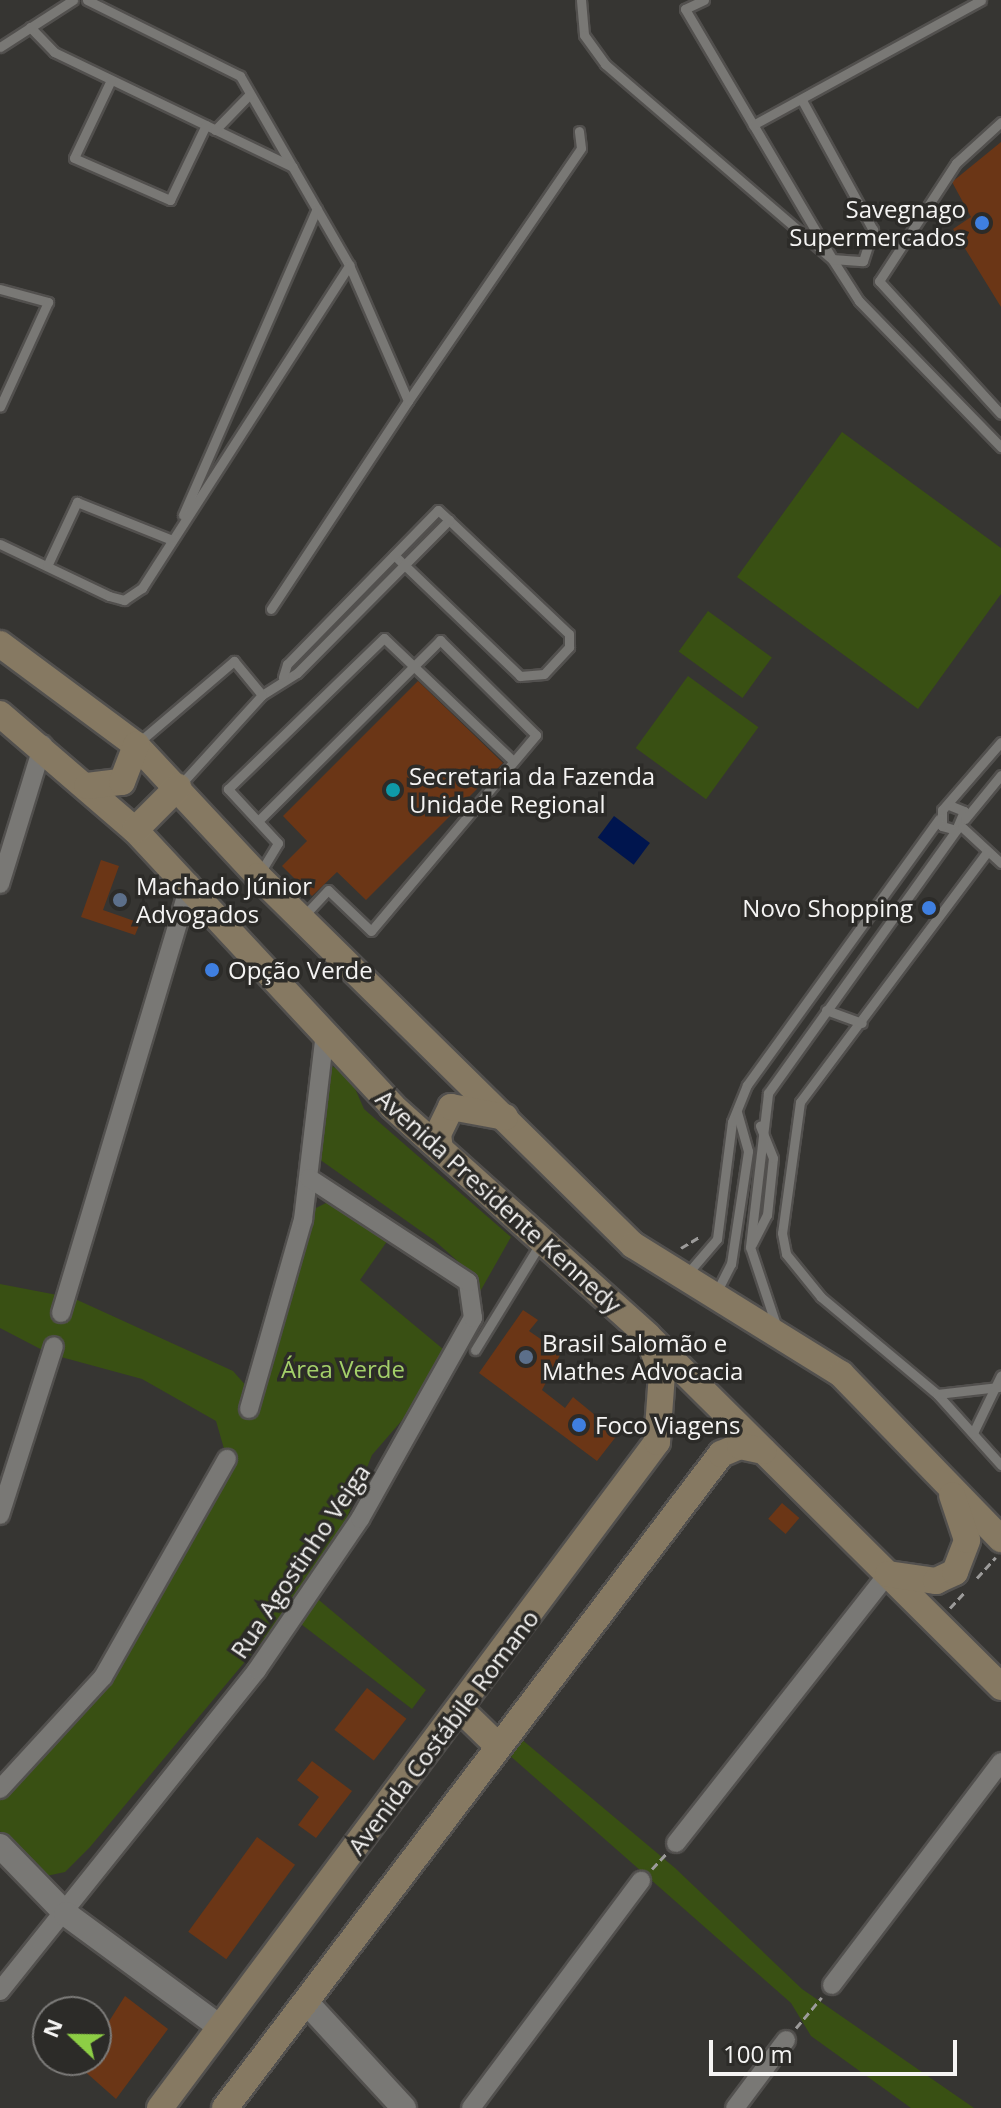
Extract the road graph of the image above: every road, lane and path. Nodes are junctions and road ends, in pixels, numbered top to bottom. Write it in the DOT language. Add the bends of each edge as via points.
graph roads {
  1 [pos="73,0"];
  2 [pos="87,0"];
  3 [pos="581,0"];
  4 [pos="704,0"];
  5 [pos="981,0"];
  6 [pos="30,27"];
  7 [pos="0,47"];
  8 [pos="111,80"];
  9 [pos="250,94"];
  10 [pos="803,102"];
  11 [pos="1001,122"];
  12 [pos="753,125"];
  13 [pos="211,128"];
  14 [pos="579,131"];
  15 [pos="293,167"];
  16 [pos="317,209"];
  17 [pos="832,259"];
  18 [pos="349,265"];
  19 [pos="0,289"];
  20 [pos="408,401"];
  21 [pos="0,405"];
  22 [pos="1001,414"];
  23 [pos="1001,447"];
  24 [pos="449,520"];
  25 [pos="0,544"];
  26 [pos="170,544"];
  27 [pos="394,555"];
  28 [pos="404,565"];
  29 [pos="47,566"];
  30 [pos="271,609"];
  31 [pos="0,644"];
  32 [pos="414,666"];
  33 [pos="283,677"];
  34 [pos="262,695"];
  35 [pos="0,714"];
  36 [pos="1001,742"];
  37 [pos="43,744"];
  38 [pos="136,745"];
  39 [pos="513,761"];
  40 [pos="1001,775"];
  41 [pos="87,786"];
  42 [pos="178,787"];
  43 [pos="949,805"];
  44 [pos="939,819"];
  45 [pos="258,821"];
  46 [pos="961,825"];
  47 [pos="135,830"];
  48 [pos="987,852"];
  49 [pos="1001,863"];
  50 [pos="258,876"];
  51 [pos="190,883"];
  52 [pos="0,884"];
  53 [pos="302,919"];
  54 [pos="826,1010"];
  55 [pos="862,1023"];
  56 [pos="325,1033"];
  57 [pos="737,1112"];
  58 [pos="508,1118"];
  59 [pos="759,1124"];
  60 [pos="440,1149"];
  61 [pos="309,1178"];
  62 [pos="720,1223"];
  63 [pos="542,1241"];
  64 [pos="666,1247"];
  65 [pos="750,1247"];
  66 [pos="682,1279"];
  67 [pos="713,1297"];
  68 [pos="61,1313"];
  69 [pos="648,1336"];
  70 [pos="780,1336"];
  71 [pos="54,1346"];
  72 [pos="475,1350"];
  73 [pos="1001,1375"];
  74 [pos="999,1387"];
  75 [pos="937,1394"];
  76 [pos="249,1409"];
  77 [pos="973,1433"];
  78 [pos="763,1451"];
  79 [pos="227,1459"];
  80 [pos="1001,1465"];
  81 [pos="950,1490"];
  82 [pos="0,1515"];
  83 [pos="1001,1539"];
  84 [pos="888,1574"];
  85 [pos="1001,1687"];
  86 [pos="460,1709"];
  87 [pos="496,1744"];
  88 [pos="1001,1762"];
  89 [pos="0,1789"];
  90 [pos="676,1843"];
  91 [pos="0,1846"];
  92 [pos="641,1881"];
  93 [pos="66,1914"];
  94 [pos="832,1985"];
  95 [pos="0,1991"];
  96 [pos="307,2003"];
  97 [pos="221,2028"];
  98 [pos="786,2040"];
  99 [pos="160,2108"];
  100 [pos="225,2108"];
  101 [pos="404,2108"];
  102 [pos="471,2108"];
  103 [pos="735,2108"];
  1 -- 6 [label="lane"];
  2 -- 9 [label="lane" via="240,76"];
  3 -- 17 [label="lane" via="584,35 605,64"];
  4 -- 12 [label="lane" via="685,9"];
  5 -- 10 [label="lane"];
  6 -- 7 [label="lane"];
  6 -- 8 [label="lane" via="54,52"];
  8 -- 13 [label="lane"];
  8 -- 13 [label="lane" via="74,158 170,200"];
  9 -- 13 [label="lane"];
  9 -- 15 [label="lane"];
  10 -- 12 [label="lane"];
  10 -- 17 [label="lane" via="873,230 863,261"];
  11 -- 22 [label="lane" via="956,163 879,281"];
  12 -- 17 [label="lane"];
  13 -- 15 [label="lane"];
  14 -- 20 [label="lane" via="581,148"];
  15 -- 16 [label="lane"];
  16 -- 18 [label="lane"];
  16 -- 26 [label="lane"];
  17 -- 23 [label="lane" via="859,301"];
  18 -- 20 [label="lane"];
  18 -- 26 [label="lane"];
  19 -- 21 [label="lane" via="48,302"];
  20 -- 30 [label="lane"];
  24 -- 27 [label="lane" via="438,510"];
  24 -- 28 [label="lane"];
  24 -- 28 [label="lane" via="561,624 569,647 557,664 520,676"];
  25 -- 29 [label="lane"];
  26 -- 29 [label="lane" via="142,588 124,600"];
  26 -- 29 [label="lane" via="77,502"];
  27 -- 28 [label="lane"];
  27 -- 33 [label="lane" via="287,664"];
  28 -- 33 [label="lane" via="297,673"];
  31 -- 38 [label="main road"];
  32 -- 39 [label="lane"];
  32 -- 39 [label="lane" via="440,640 536,735"];
  32 -- 45 [label="lane"];
  32 -- 45 [label="lane" via="384,638 228,789"];
  33 -- 34 [label="lane"];
  34 -- 38 [label="lane" via="234,661"];
  34 -- 42 [label="lane"];
  35 -- 37 [label="main road, Avenida Presidente Kennedy"];
  36 -- 43 [label="lane"];
  37 -- 41 [label="main road, Avenida Presidente Kennedy"];
  37 -- 52 [label="street"];
  38 -- 41 [label="main road" via="122,782"];
  38 -- 42 [label="main road"];
  39 -- 53 [label="lane" via="371,931 328,890"];
  40 -- 46 [label="lane"];
  41 -- 47 [label="main road, Avenida Presidente Kennedy"];
  42 -- 47 [label="main road"];
  42 -- 50 [label="main road"];
  43 -- 44 [label="lane"];
  43 -- 46 [label="lane"];
  44 -- 46 [label="lane"];
  44 -- 57 [label="lane" via="747,1085"];
  45 -- 50 [label="lane" via="278,843"];
  46 -- 48 [label="lane"];
  46 -- 54 [label="lane"];
  47 -- 51 [label="main road, Avenida Presidente Kennedy"];
  48 -- 49 [label="lane"];
  48 -- 55 [label="lane"];
  50 -- 53 [label="main road"];
  51 -- 56 [label="main road, Avenida Presidente Kennedy"];
  51 -- 68 [label="street"];
  53 -- 58 [label="main road"];
  54 -- 55 [label="lane"];
  54 -- 59 [label="lane" via="768,1093"];
  55 -- 75 [label="lane" via="800,1102 787,1159 783,1244 821,1297"];
  56 -- 60 [label="main road, Avenida Presidente Kennedy"];
  56 -- 61 [label="street"];
  57 -- 62 [label="lane"];
  57 -- 67 [label="lane" via="748,1151 731,1264"];
  58 -- 60 [label="main road" via="451,1107 438,1134"];
  58 -- 66 [label="main road" via="633,1245"];
  59 -- 65 [label="lane"];
  59 -- 65 [label="lane" via="773,1158 767,1215"];
  60 -- 63 [label="main road, Avenida Presidente Kennedy"];
  61 -- 76 [label="street"];
  61 -- 93 [label="street, Rua Agostinho Veiga" via="468,1282 473,1318 360,1519 257,1670"];
  62 -- 64 [label="path" via="709,1221 690,1245"];
  62 -- 66 [label="lane" via="706,1256"];
  63 -- 69 [label="main road, Avenida Presidente Kennedy"];
  63 -- 72 [label="lane"];
  65 -- 70 [label="lane"];
  66 -- 67 [label="main road"];
  67 -- 70 [label="main road"];
  69 -- 78 [label="main road, Avenida Presidente Kennedy"];
  69 -- 86 [label="main road, Avenida Costábile Romano" via="662,1374 657,1442"];
  70 -- 81 [label="main road" via="841,1374"];
  71 -- 82 [label="street"];
  73 -- 74 [label="lane"];
  74 -- 75 [label="lane"];
  74 -- 77 [label="lane"];
  75 -- 77 [label="lane"];
  77 -- 80 [label="lane"];
  78 -- 84 [label="main road, Avenida Presidente Kennedy"];
  78 -- 87 [label="main road, Avenida Costábile Romano" via="740,1446 721,1454"];
  79 -- 89 [label="street" via="103,1677"];
  81 -- 83 [label="main road"];
  81 -- 84 [label="main road" via="967,1540 955,1572 936,1581"];
  84 -- 85 [label="main road, Avenida Presidente Kennedy"];
  84 -- 90 [label="street"];
  86 -- 87 [label="main road"];
  86 -- 97 [label="main road, Avenida Costábile Romano"];
  87 -- 96 [label="main road, Avenida Costábile Romano"];
  88 -- 94 [label="street"];
  90 -- 92 [label="path"];
  91 -- 93 [label="street"];
  92 -- 102 [label="street"];
  93 -- 95 [label="street, Rua Agostinho Veiga"];
  93 -- 97 [label="street"];
  94 -- 98 [label="path"];
  96 -- 100 [label="main road, Avenida Costábile Romano"];
  96 -- 101 [label="street"];
  97 -- 99 [label="main road, Avenida Costábile Romano"];
  98 -- 103 [label="street"];
}
